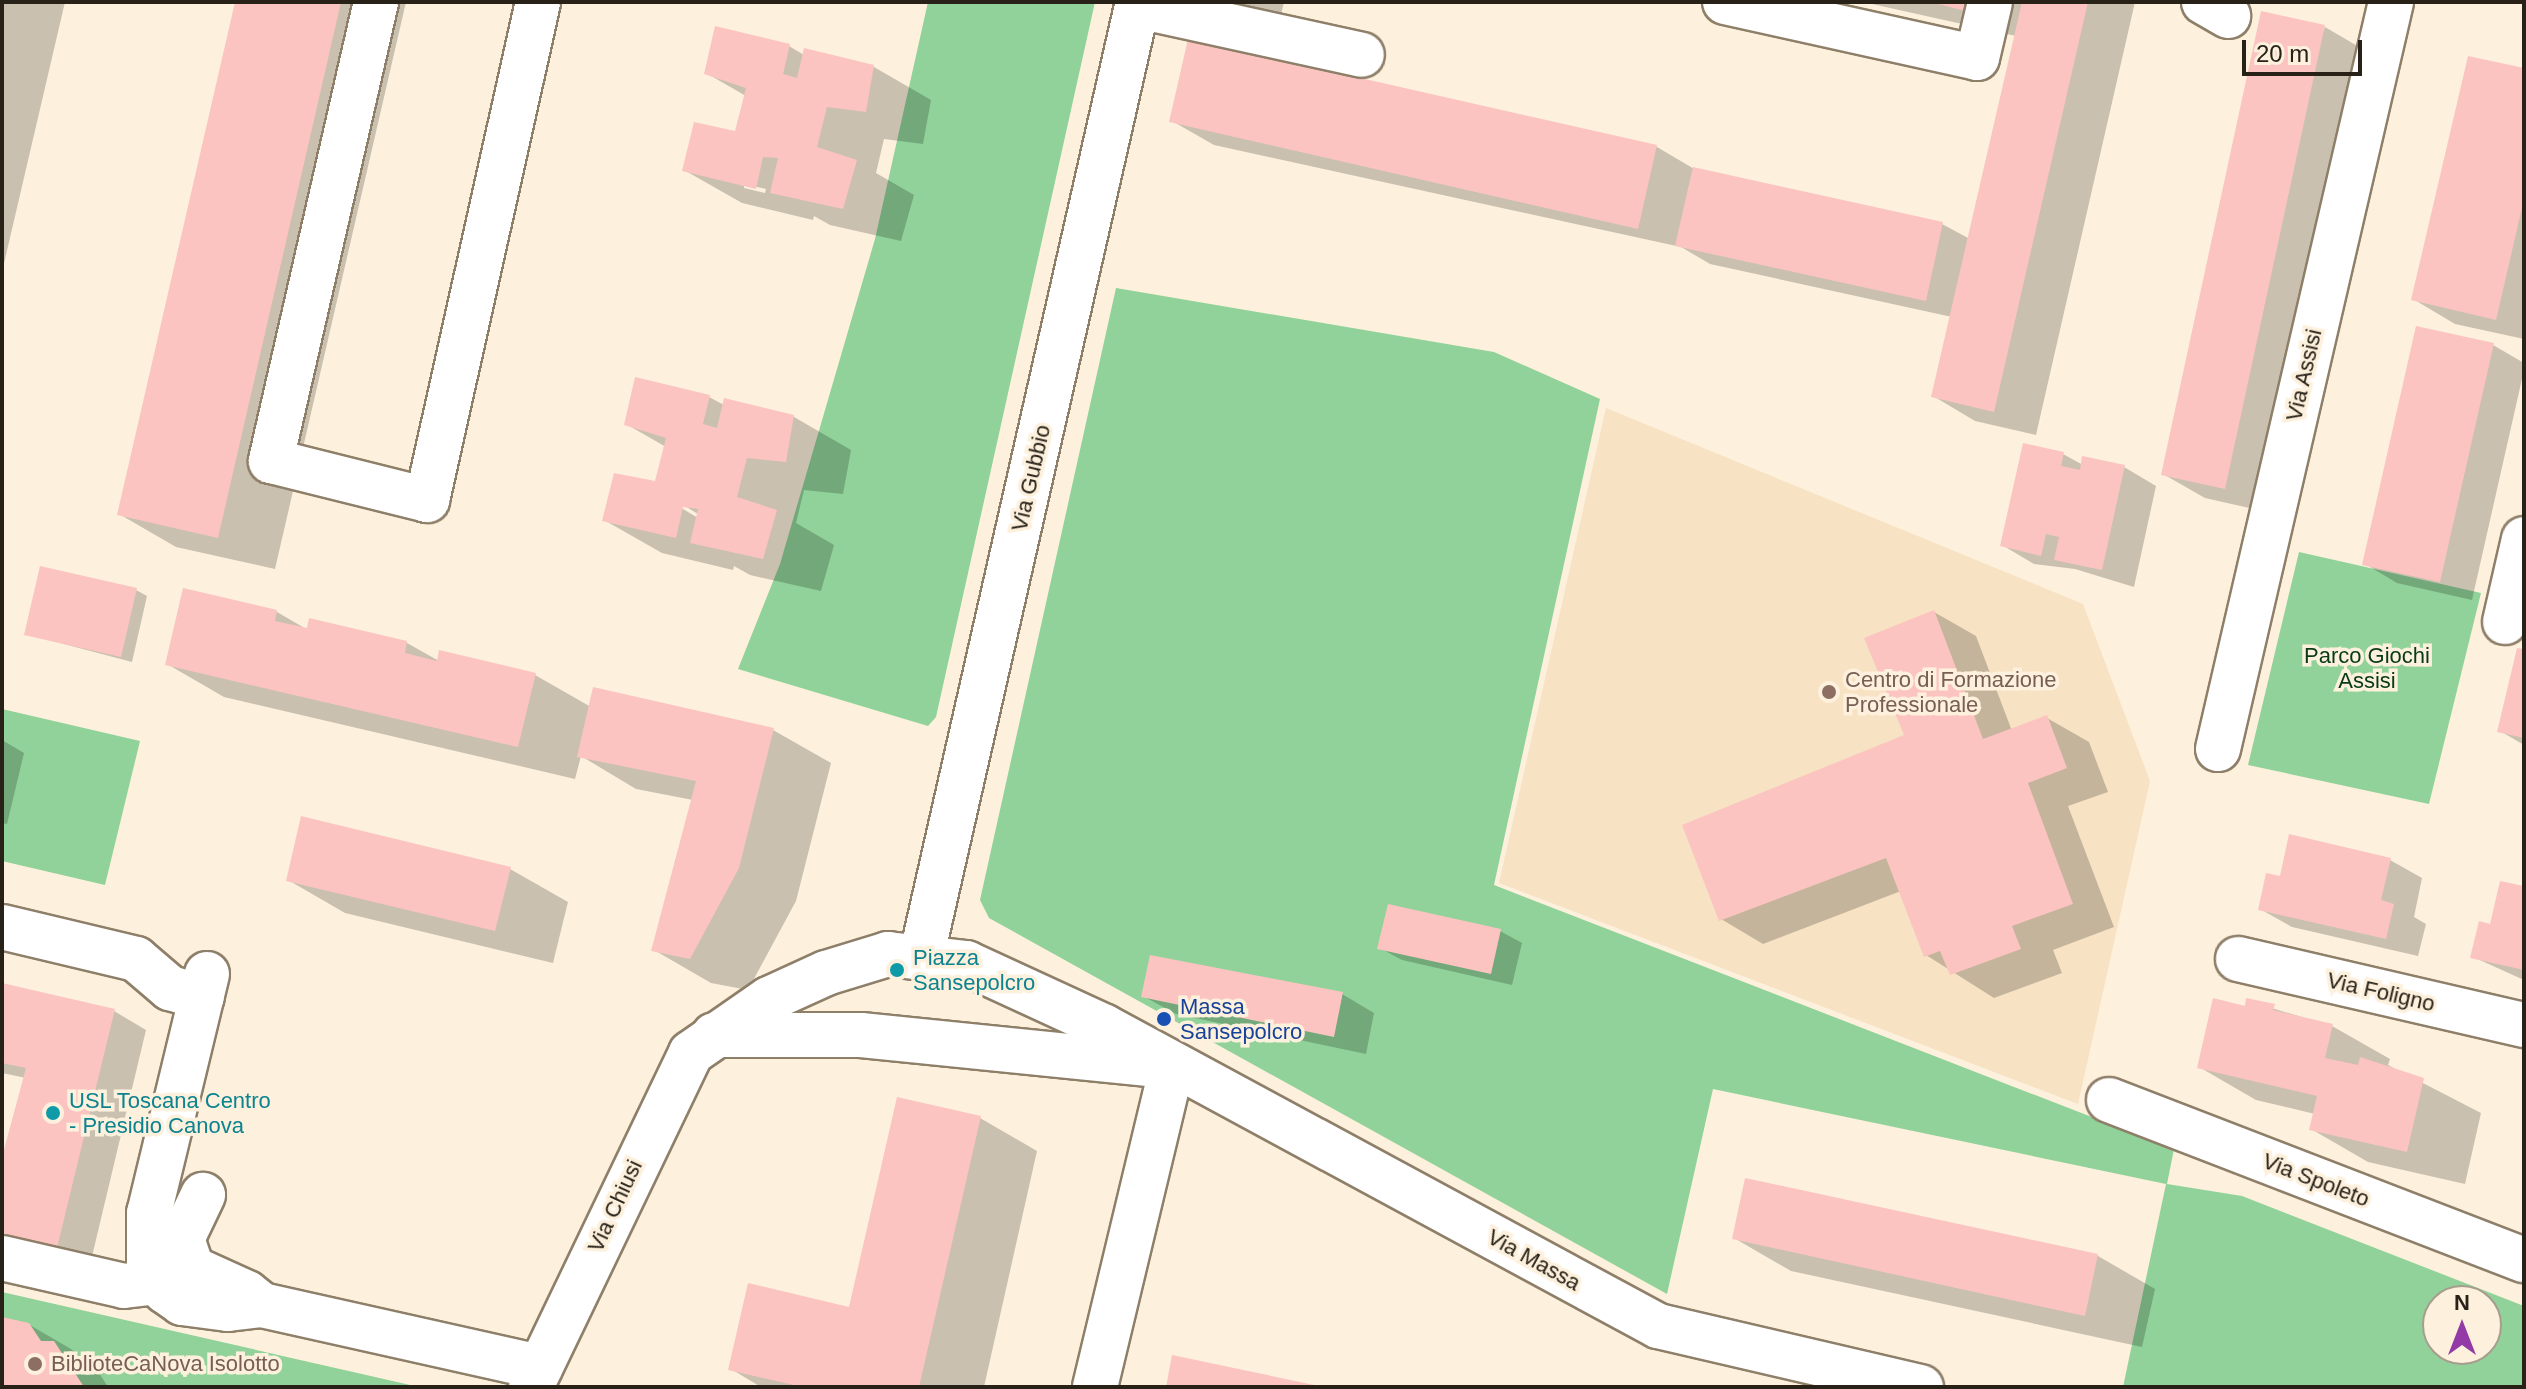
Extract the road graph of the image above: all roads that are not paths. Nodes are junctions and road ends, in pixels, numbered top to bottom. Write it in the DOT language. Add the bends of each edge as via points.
graph roads {
  1 [pos="376,2"];
  2 [pos="538,2"];
  3 [pos="1725,2"];
  4 [pos="1990,2"];
  5 [pos="2391,2"];
  6 [pos="1138,4"];
  7 [pos="1362,55"];
  8 [pos="2524,539"];
  9 [pos="2505,622"];
  10 [pos="2218,749"];
  11 [pos="2,927"];
  12 [pos="922,954"];
  13 [pos="2238,959"];
  14 [pos="2524,1025"];
  15 [pos="714,1035"];
  16 [pos="1172,1066"];
  17 [pos="2109,1100"];
  18 [pos="203,1195"];
  19 [pos="2,1258"];
  20 [pos="2524,1260"];
  21 [pos="174,1275"];
  22 [pos="536,1377"];
  23 [pos="1095,1387"];
  24 [pos="1921,1387"];
  1 -- 2 [label="street" via="271,461 427,500"];
  3 -- 4 [label="street" via="1977,58"];
  5 -- 10 [label="street, Via Assisi"];
  6 -- 7 [label="street"];
  6 -- 12 [label="street, Via Gubbio"];
  8 -- 9 [label="street"];
  11 -- 21 [label="street" via="136,959 170,988 204,985 149,1213 146,1243"];
  12 -- 15 [label="street" via="888,954 826,973 769,999"];
  12 -- 16 [label="street" via="966,963 1010,982"];
  13 -- 14 [label="street, Via Foligno"];
  15 -- 16 [label="street" via="861,1035"];
  15 -- 22 [label="street, Via Chiusi" via="691,1053 673,1083"];
  16 -- 23 [label="street"];
  16 -- 24 [label="street, Via Massa" via="1658,1326"];
  17 -- 20 [label="street, Via Spoleto"];
  18 -- 21 [label="street" via="182,1239"];
  19 -- 21 [label="street" via="124,1286"];
  21 -- 22 [label="street" via="262,1305"];
}
